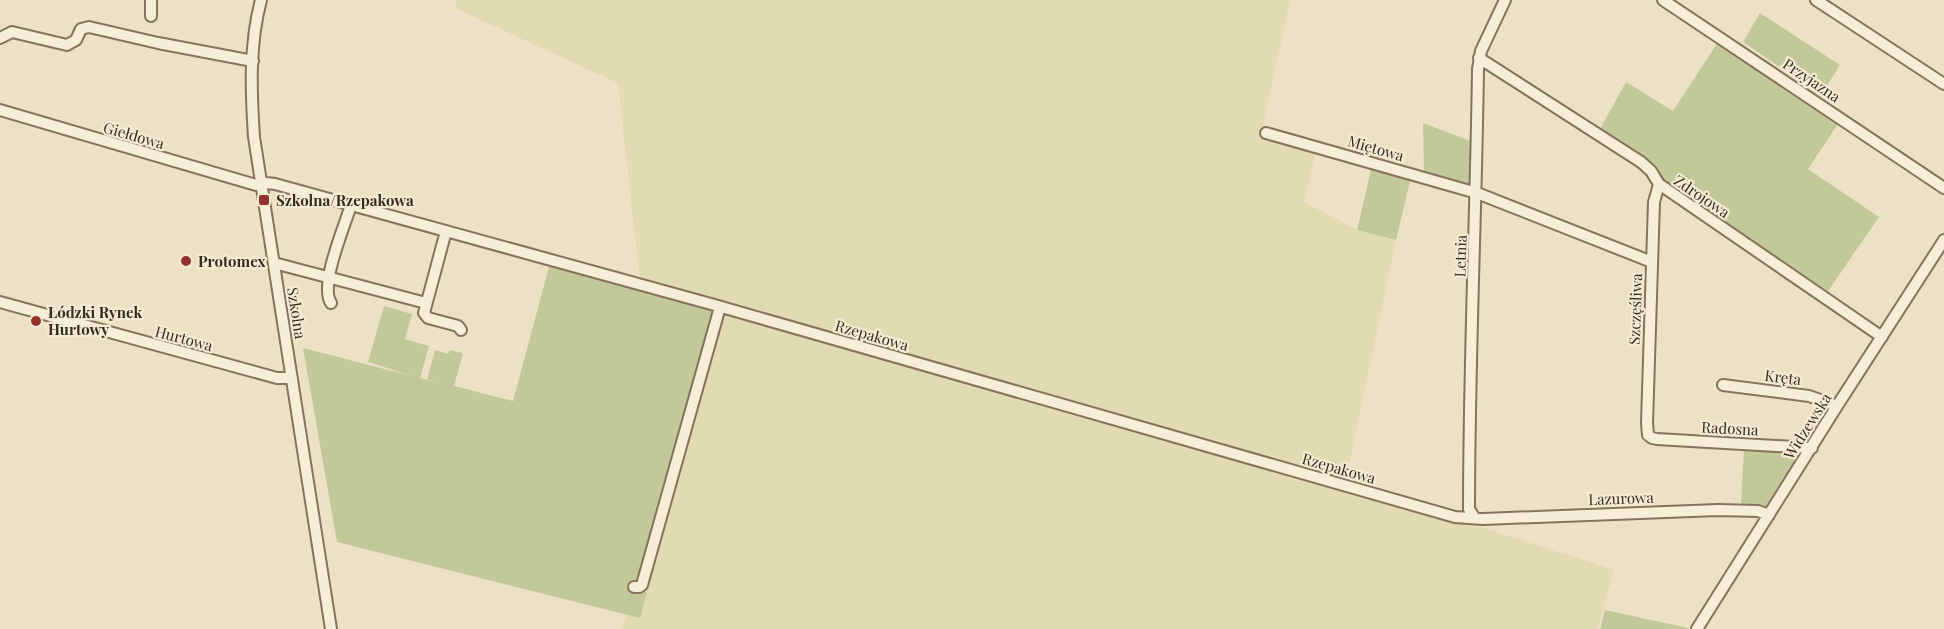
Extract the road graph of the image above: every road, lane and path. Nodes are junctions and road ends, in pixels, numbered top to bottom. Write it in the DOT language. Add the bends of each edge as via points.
graph roads {
  1 [pos="151,0"];
  2 [pos="261,0"];
  3 [pos="1505,0"];
  4 [pos="1663,0"];
  5 [pos="1816,0"];
  6 [pos="151,16"];
  7 [pos="0,38"];
  8 [pos="1479,58"];
  9 [pos="253,61"];
  10 [pos="1944,84"];
  11 [pos="0,110"];
  12 [pos="1266,133"];
  13 [pos="261,184"];
  14 [pos="1659,184"];
  15 [pos="1944,188"];
  16 [pos="1477,193"];
  17 [pos="351,205"];
  18 [pos="446,231"];
  19 [pos="1944,240"];
  20 [pos="1652,262"];
  21 [pos="274,263"];
  22 [pos="328,278"];
  23 [pos="0,302"];
  24 [pos="331,303"];
  25 [pos="426,303"];
  26 [pos="720,307"];
  27 [pos="461,330"];
  28 [pos="1882,337"];
  29 [pos="292,378"];
  30 [pos="1723,385"];
  31 [pos="1837,406"];
  32 [pos="1648,435"];
  33 [pos="1812,448"];
  34 [pos="1769,515"];
  35 [pos="1474,517"];
  36 [pos="634,587"];
  37 [pos="331,629"];
  38 [pos="1697,629"];
  1 -- 6 [label="street"];
  2 -- 9 [label="street, Szkolna"];
  3 -- 8 [label="street, Letnia"];
  4 -- 15 [label="street, Przyjazna"];
  5 -- 10 [label="street"];
  7 -- 9 [label="street" via="12,32 67,45 76,40 81,29 89,27"];
  8 -- 14 [label="street, Zdrojowa" via="1641,162"];
  8 -- 16 [label="street, Letnia"];
  9 -- 13 [label="street, Szkolna" via="252,115"];
  11 -- 13 [label="street, Giełdowa"];
  12 -- 16 [label="street, Miętowa"];
  13 -- 17 [label="street, Rzepakowa" via="270,183"];
  13 -- 21 [label="street, Szkolna"];
  14 -- 20 [label="street, Szczęśliwa" via="1654,202"];
  14 -- 28 [label="street, Zdrojowa"];
  16 -- 20 [label="street, Miętowa"];
  16 -- 35 [label="street, Letnia" via="1469,419 1469,509"];
  17 -- 18 [label="street, Rzepakowa"];
  17 -- 22 [label="street"];
  18 -- 25 [label="street"];
  18 -- 26 [label="street, Rzepakowa"];
  19 -- 28 [label="street, Widzewska"];
  20 -- 32 [label="street, Szczęśliwa"];
  21 -- 22 [label="street"];
  21 -- 29 [label="street, Szkolna"];
  22 -- 24 [label="street" via="327,297"];
  22 -- 25 [label="street"];
  23 -- 29 [label="street, Hurtowa" via="277,378"];
  25 -- 27 [label="street" via="425,316"];
  26 -- 35 [label="street, Rzepakowa" via="1443,513"];
  26 -- 36 [label="street" via="642,585"];
  28 -- 31 [label="street, Widzewska"];
  29 -- 37 [label="street, Szkolna"];
  30 -- 31 [label="street, Kręta" via="1809,396"];
  31 -- 33 [label="street, Widzewska"];
  32 -- 33 [label="street, Radosna" via="1658,439"];
  33 -- 34 [label="street, Widzewska"];
  34 -- 35 [label="street, Lazurowa" via="1718,510"];
  34 -- 38 [label="street, Widzewska"];
}
